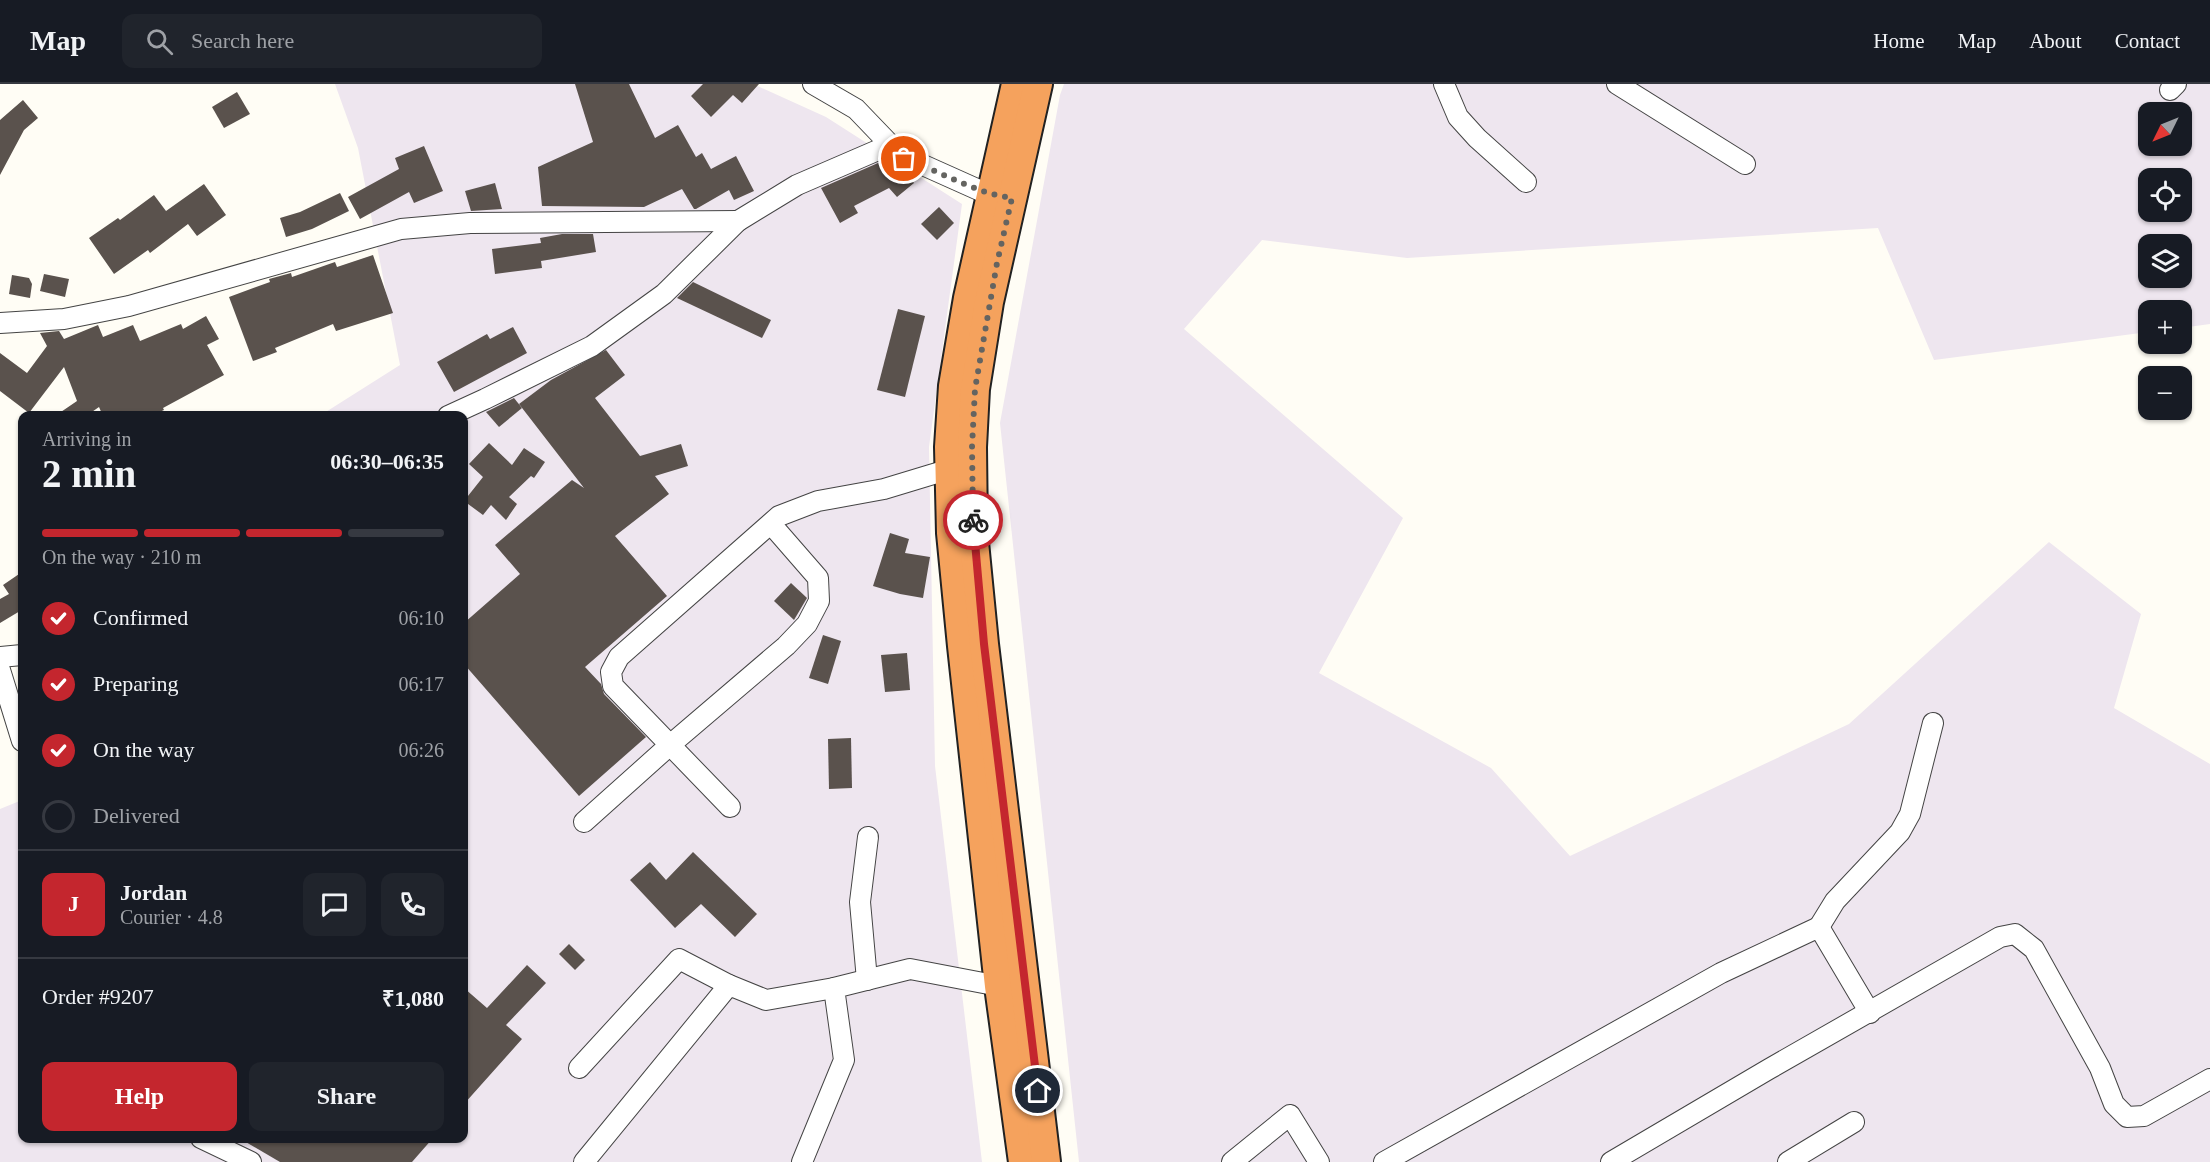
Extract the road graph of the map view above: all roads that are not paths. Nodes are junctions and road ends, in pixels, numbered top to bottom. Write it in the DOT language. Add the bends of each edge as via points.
graph roads {
  1 [pos="813,84"];
  2 [pos="1444,84"];
  3 [pos="1617,84"];
  4 [pos="1025,91"];
  5 [pos="904,159"];
  6 [pos="1745,164"];
  7 [pos="1526,182"];
  8 [pos="1001,197"];
  9 [pos="738,221"];
  10 [pos="0,323"];
  11 [pos="459,411"];
  12 [pos="950,469"];
  13 [pos="771,524"];
  14 [pos="18,655"];
  15 [pos="0,657"];
  16 [pos="0,670"];
  17 [pos="1933,723"];
  18 [pos="18,728"];
  19 [pos="670,745"];
  20 [pos="730,807"];
  21 [pos="584,822"];
  22 [pos="868,837"];
  23 [pos="1820,927"];
  24 [pos="867,980"];
  25 [pos="729,985"];
  26 [pos="999,986"];
  27 [pos="834,987"];
  28 [pos="1870,1013"];
  29 [pos="579,1068"];
  30 [pos="2210,1079"];
  31 [pos="1854,1122"];
  32 [pos="211,1143"];
  33 [pos="251,1162"];
  34 [pos="584,1162"];
  35 [pos="802,1162"];
  36 [pos="1023,1162"];
  37 [pos="1046,1162"];
  38 [pos="1232,1162"];
  39 [pos="1319,1162"];
  40 [pos="1384,1162"];
  41 [pos="1611,1162"];
  42 [pos="1788,1162"];
  1 -- 5 [label="street" via="856,109"];
  2 -- 7 [label="street" via="1458,117"];
  3 -- 6 [label="street"];
  4 -- 8 [label="highway"];
  5 -- 8 [label="street"];
  5 -- 9 [label="street" via="878,150 797,185"];
  8 -- 12 [label="highway" via="975,258 953,386"];
  8 -- 37 [label="highway" via="997,263 975,389 973,532"];
  9 -- 10 [label="street" via="470,223 401,229 129,306 64,319"];
  9 -- 11 [label="street" via="664,294 592,346"];
  12 -- 13 [label="street" via="884,489 818,501 779,516"];
  12 -- 26 [label="highway" via="954,567"];
  13 -- 19 [label="street" via="818,578 819,601 807,624 786,646"];
  13 -- 19 [label="street" via="619,657 611,672 613,686"];
  14 -- 15 [label="street"];
  16 -- 18 [label="street"];
  17 -- 23 [label="street" via="1910,814 1900,832 1834,901"];
  19 -- 20 [label="street"];
  19 -- 21 [label="street"];
  22 -- 24 [label="street" via="860,902"];
  23 -- 28 [label="street"];
  23 -- 40 [label="street" via="1721,973"];
  24 -- 26 [label="street" via="910,969"];
  24 -- 27 [label="street"];
  25 -- 27 [label="street" via="765,999"];
  25 -- 29 [label="street" via="679,959"];
  25 -- 34 [label="street"];
  26 -- 36 [label="highway"];
  27 -- 35 [label="street" via="844,1059"];
  28 -- 30 [label="street" via="2000,937 2015,934 2034,949 2100,1068 2114,1104 2127,1117 2144,1116"];
  28 -- 41 [label="street"];
  31 -- 42 [label="street"];
  32 -- 33 [label="street"];
  38 -- 39 [label="street" via="1290,1115"];
}
